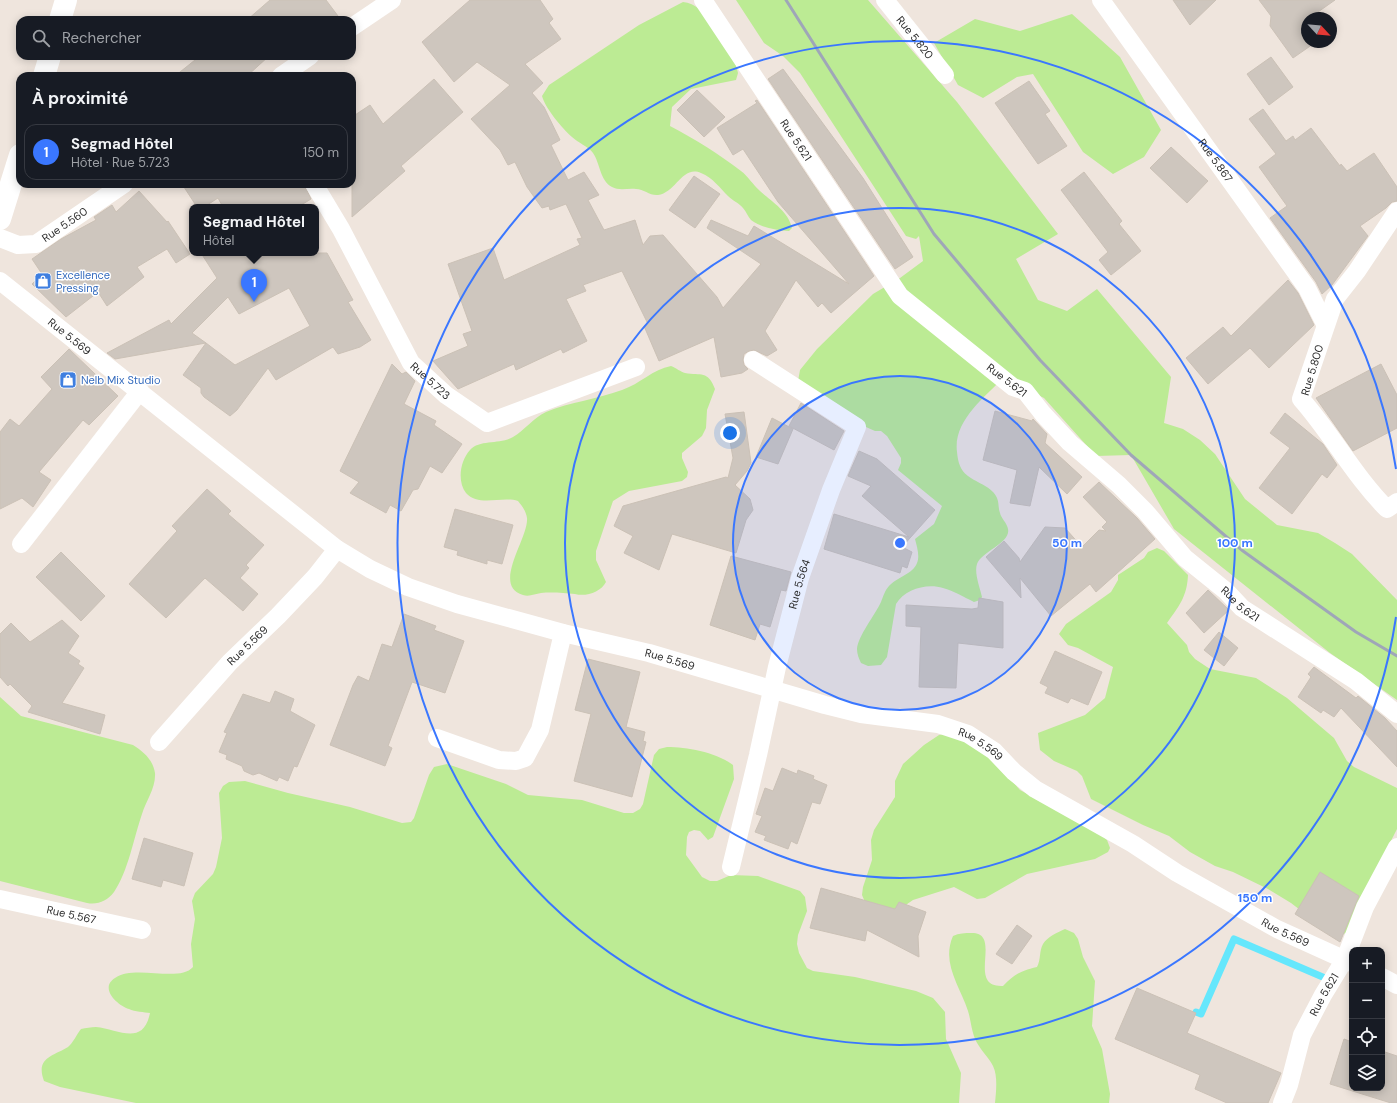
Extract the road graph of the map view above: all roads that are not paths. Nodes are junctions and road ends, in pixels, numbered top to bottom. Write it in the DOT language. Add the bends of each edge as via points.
graph roads {
  1 [pos="66,0"];
  2 [pos="392,0"];
  3 [pos="703,0"];
  4 [pos="886,0"];
  5 [pos="1101,0"];
  6 [pos="61,16"];
  7 [pos="356,24"];
  8 [pos="49,60"];
  9 [pos="304,60"];
  10 [pos="45,72"];
  11 [pos="287,72"];
  12 [pos="945,75"];
  13 [pos="16,168"];
  14 [pos="118,188"];
  15 [pos="316,188"];
  16 [pos="1397,211"];
  17 [pos="0,219"];
  18 [pos="0,238"];
  19 [pos="0,281"];
  20 [pos="1325,324"];
  21 [pos="752,360"];
  22 [pos="636,367"];
  23 [pos="140,392"];
  24 [pos="1397,502"];
  25 [pos="21,544"];
  26 [pos="338,549"];
  27 [pos="563,633"];
  28 [pos="772,689"];
  29 [pos="1397,714"];
  30 [pos="437,738"];
  31 [pos="158,742"];
  32 [pos="1397,847"];
  33 [pos="731,867"];
  34 [pos="0,899"];
  35 [pos="142,930"];
  36 [pos="1348,961"];
  37 [pos="1385,979"];
  38 [pos="1397,985"];
  39 [pos="1282,1103"];
  1 -- 6 [label="main road"];
  2 -- 7 [label="street"];
  3 -- 29 [label="street, Rue 5.621" via="900,296 1014,387 1025,391 1070,443 1119,485 1185,558 1226,591 1242,608 1356,681"];
  4 -- 12 [label="street, Rue 5.820"];
  5 -- 20 [label="street, Rue 5.867" via="1307,288"];
  8 -- 10 [label="main road"];
  9 -- 11 [label="street"];
  13 -- 17 [label="main road"];
  14 -- 18 [label="street, Rue 5.560" via="36,244 18,245"];
  15 -- 22 [label="street, Rue 5.723" via="341,229 411,363 446,395 486,423"];
  16 -- 20 [label="street, Rue 5.800" via="1335,299"];
  19 -- 23 [label="street, Rue 5.569"];
  20 -- 24 [label="street, Rue 5.800" via="1301,399 1321,422 1372,494 1387,509"];
  21 -- 28 [label="street, Rue 5.564" via="857,427 806,557"];
  23 -- 25 [label="street"];
  23 -- 26 [label="street, Rue 5.569"];
  26 -- 27 [label="street, Rue 5.569" via="408,588"];
  26 -- 31 [label="street, Rue 5.569" via="315,577 230,662"];
  27 -- 28 [label="street, Rue 5.569" via="649,653"];
  27 -- 30 [label="street" via="540,730 525,758 516,761 499,760"];
  28 -- 33 [label="street, Rue 5.564"];
  28 -- 36 [label="street, Rue 5.569" via="861,714 938,724 968,734 994,751 1035,789 1277,929"];
  32 -- 36 [label="street, Rue 5.621" via="1365,906"];
  34 -- 35 [label="street, Rue 5.567"];
  36 -- 39 [label="street, Rue 5.621" via="1323,995 1302,1036"];
  37 -- 38 [label="street"];
}
